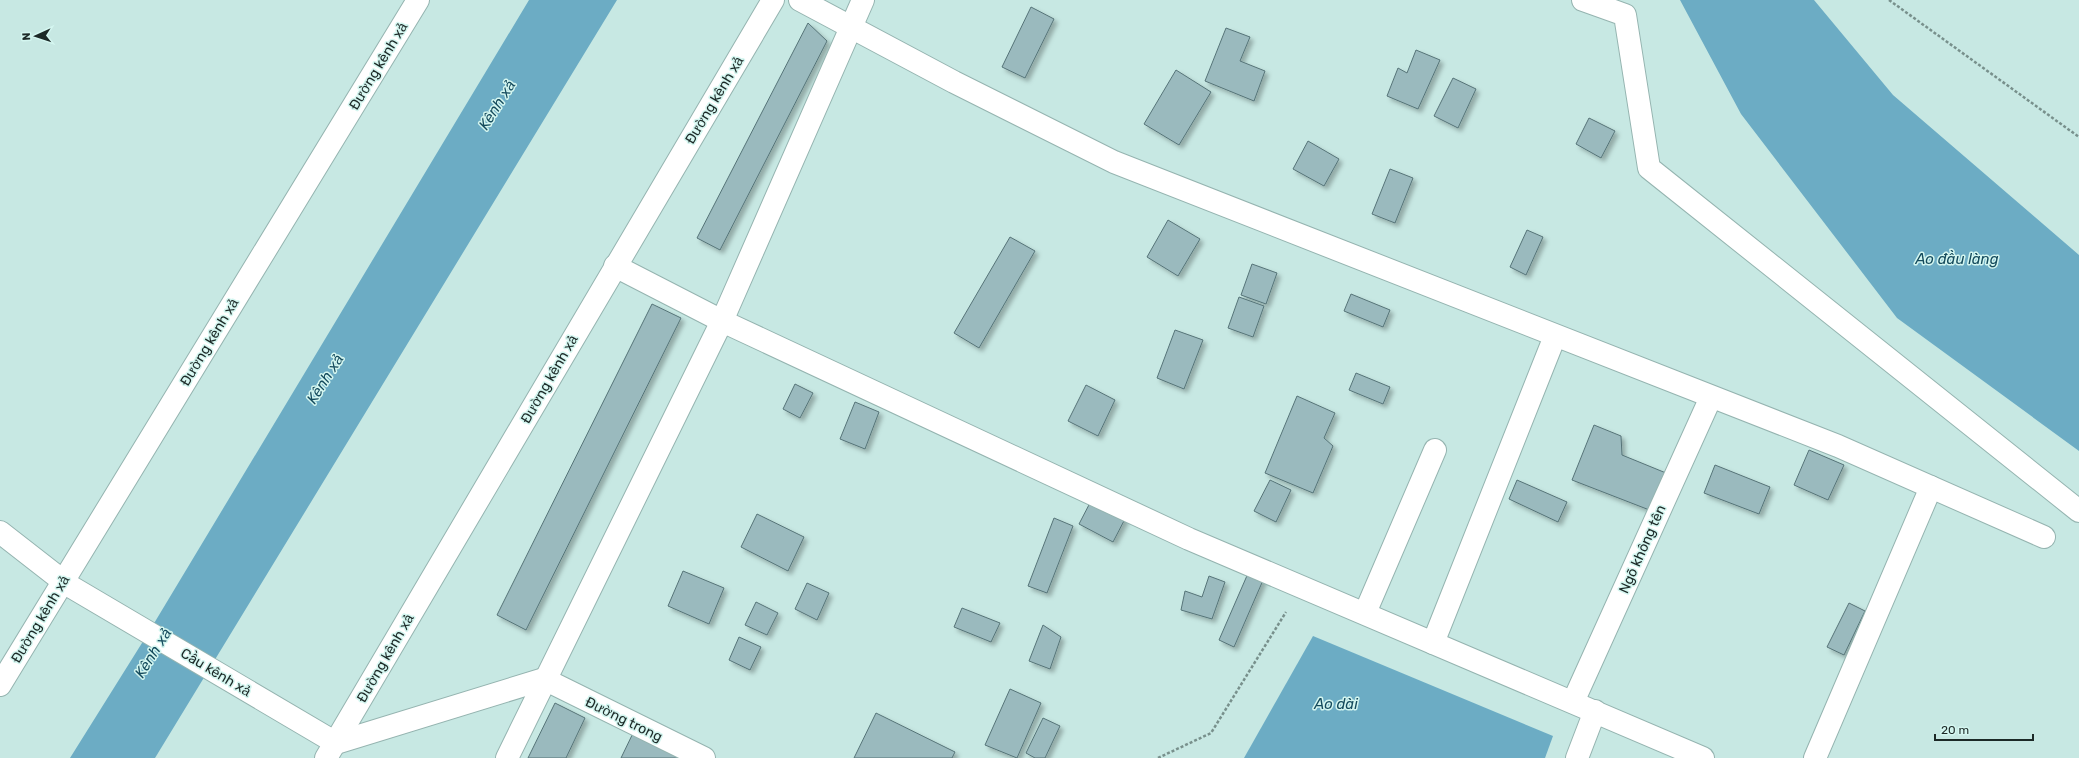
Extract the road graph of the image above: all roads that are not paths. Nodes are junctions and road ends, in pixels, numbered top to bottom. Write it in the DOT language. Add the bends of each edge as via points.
graph roads {
  1 [pos="418,0"];
  2 [pos="773,0"];
  3 [pos="800,0"];
  4 [pos="863,0"];
  5 [pos="1583,0"];
  6 [pos="850,27"];
  7 [pos="615,266"];
  8 [pos="722,321"];
  9 [pos="1555,336"];
  10 [pos="1711,397"];
  11 [pos="1435,450"];
  12 [pos="1931,487"];
  13 [pos="2079,511"];
  14 [pos="0,532"];
  15 [pos="2044,537"];
  16 [pos="65,583"];
  17 [pos="1365,613"];
  18 [pos="1433,643"];
  19 [pos="544,679"];
  20 [pos="0,685"];
  21 [pos="1573,702"];
  22 [pos="1595,711"];
  23 [pos="328,745"];
  24 [pos="506,758"];
  25 [pos="704,758"];
  26 [pos="1577,758"];
  27 [pos="1703,758"];
  28 [pos="1815,758"];
  1 -- 16 [label="street, Đường kênh xả"];
  2 -- 7 [label="street, Đường kênh xả"];
  3 -- 6 [label="street"];
  4 -- 6 [label="street"];
  5 -- 13 [label="street" via="1625,15 1649,168"];
  6 -- 8 [label="street"];
  6 -- 9 [label="street" via="1114,162"];
  7 -- 8 [label="street"];
  7 -- 23 [label="street, Đường kênh xả"];
  8 -- 17 [label="street" via="1189,539"];
  8 -- 19 [label="street"];
  9 -- 10 [label="street"];
  9 -- 18 [label="street"];
  10 -- 12 [label="street" via="1838,446"];
  10 -- 21 [label="street, Ngõ không tên"];
  11 -- 17 [label="street"];
  12 -- 15 [label="street"];
  12 -- 28 [label="street"];
  14 -- 16 [label="street, Cầu kênh xả"];
  16 -- 20 [label="street, Đường kênh xả"];
  16 -- 23 [label="street, Cầu kênh xả"];
  17 -- 18 [label="street"];
  18 -- 21 [label="street"];
  19 -- 23 [label="street"];
  19 -- 24 [label="street"];
  19 -- 25 [label="street, Đường trong"];
  21 -- 22 [label="street"];
  22 -- 26 [label="street"];
  22 -- 27 [label="street"];
}
